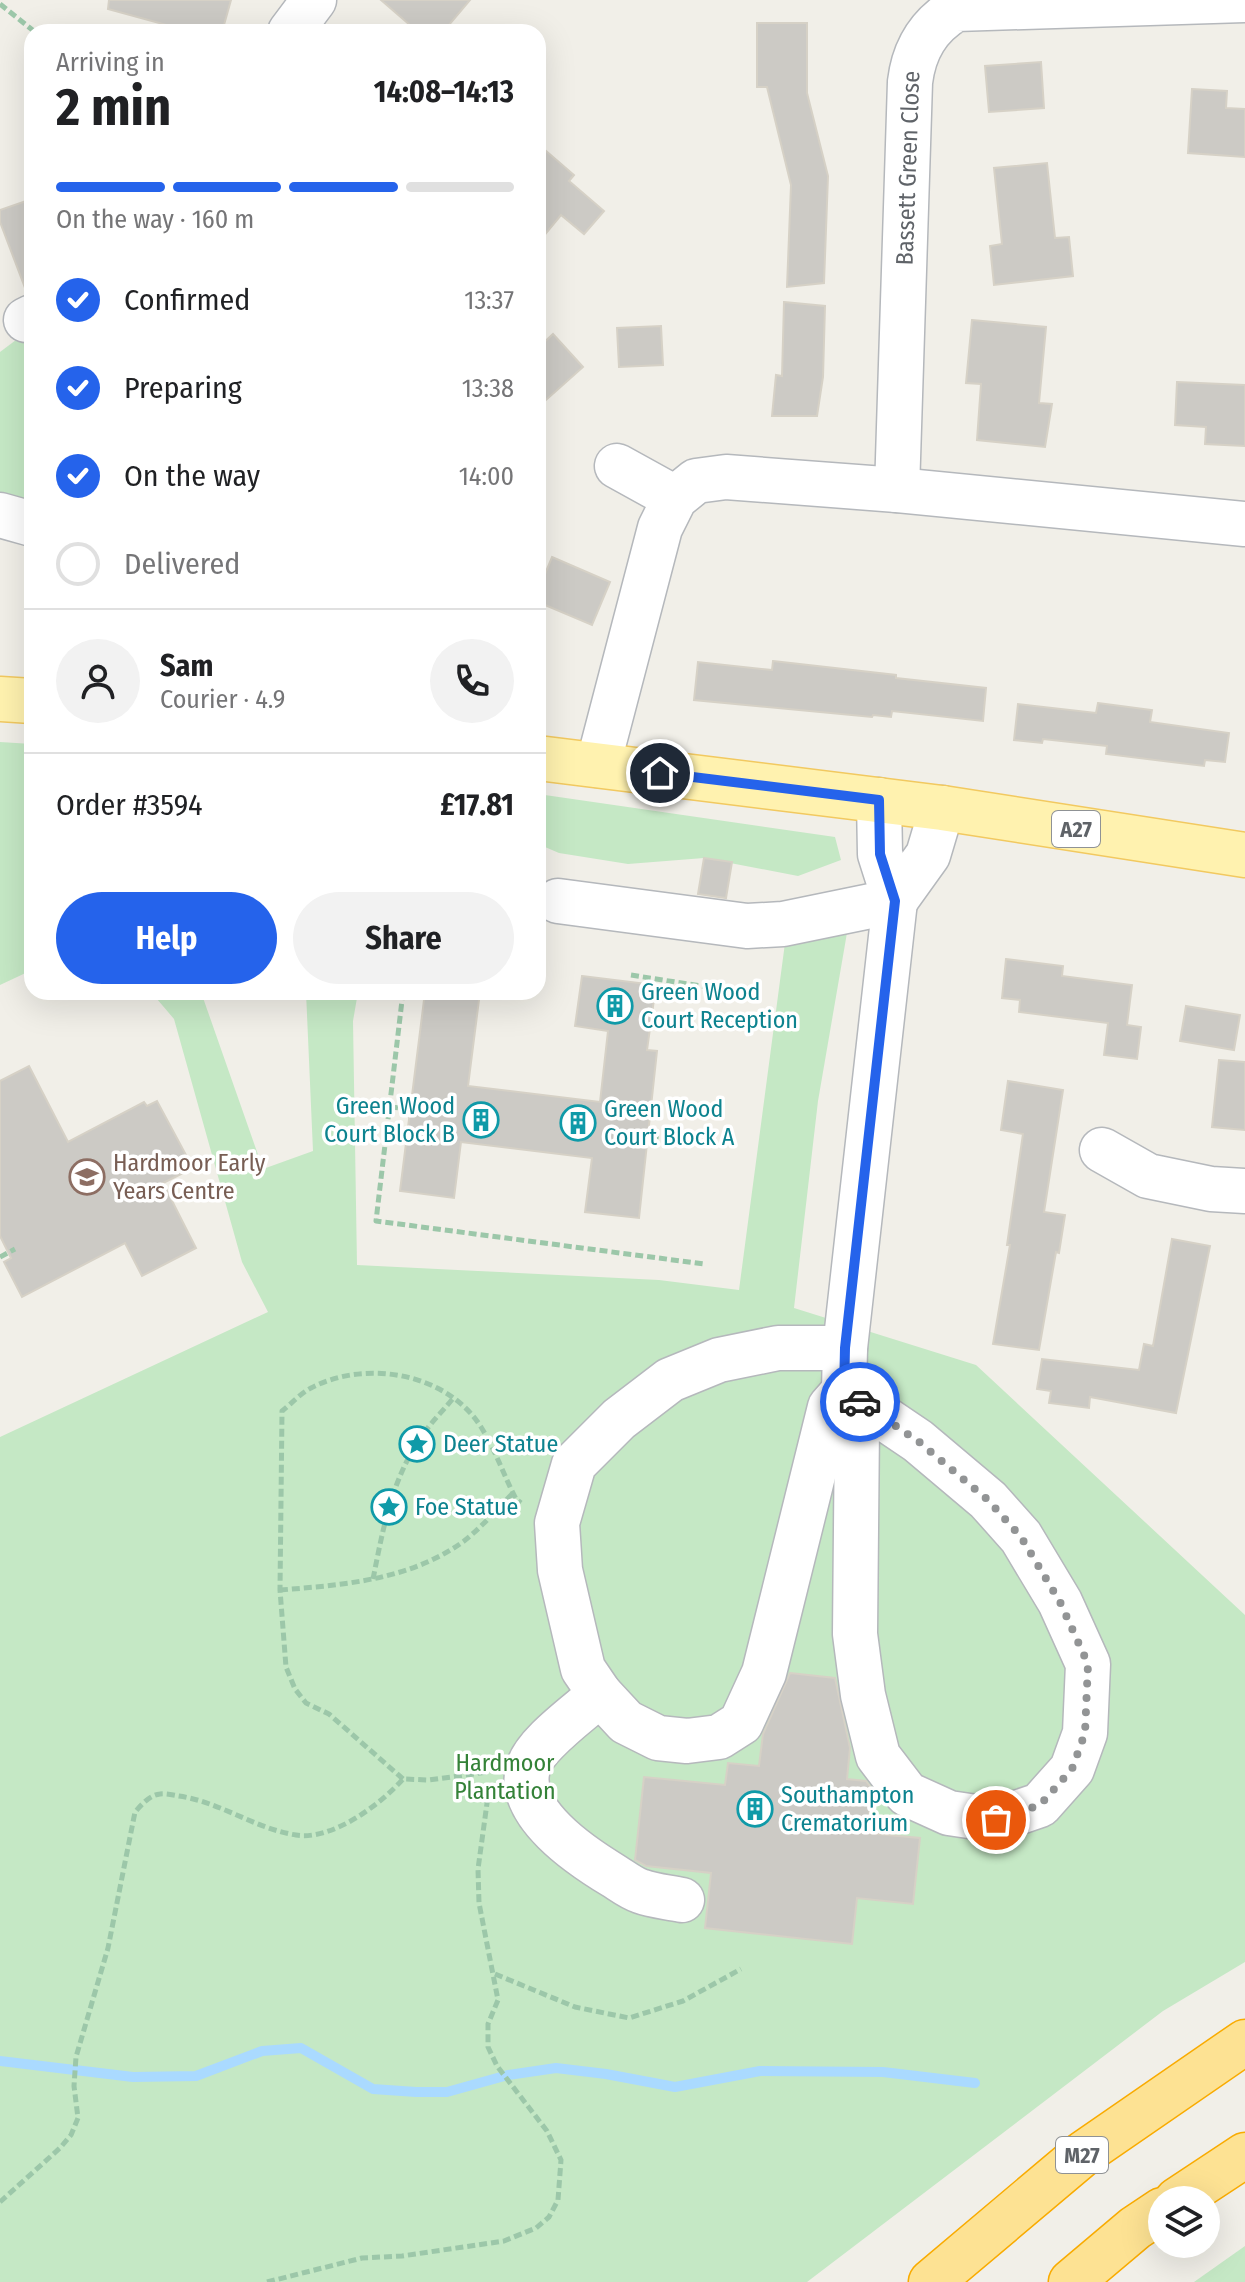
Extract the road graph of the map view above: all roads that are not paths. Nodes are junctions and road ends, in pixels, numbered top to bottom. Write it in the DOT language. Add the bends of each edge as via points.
graph roads {
  1 [pos="1245,0"];
  2 [pos="617,466"];
  3 [pos="897,490"];
  4 [pos="675,498"];
  5 [pos="0,515"];
  6 [pos="24,522"];
  7 [pos="1245,524"];
  8 [pos="0,699"];
  9 [pos="24,700"];
  10 [pos="546,759"];
  11 [pos="598,765"];
  12 [pos="879,800"];
  13 [pos="942,808"];
  14 [pos="1245,855"];
  15 [pos="558,901"];
  16 [pos="895,901"];
  17 [pos="1102,1150"];
  18 [pos="1245,1191"];
  19 [pos="845,1348"];
  20 [pos="844,1391"];
  21 [pos="600,1694"];
  22 [pos="682,1900"];
  23 [pos="1245,2042"];
  24 [pos="1245,2155"];
  25 [pos="1198,2186"];
  26 [pos="1148,2219"];
  27 [pos="931,2282"];
  28 [pos="1071,2282"];
  1 -- 3 [label="street, Bassett Green Close" via="956,9 925,37 913,59 910,82"];
  2 -- 4 [label="street"];
  3 -- 4 [label="street" via="726,477 696,481"];
  3 -- 7 [label="street"];
  4 -- 11 [label="street" via="660,528"];
  5 -- 6 [label="street"];
  8 -- 9 [label="main road"];
  10 -- 11 [label="main road, A27"];
  11 -- 12 [label="main road, A27"];
  12 -- 13 [label="main road, A27"];
  12 -- 16 [label="street" via="880,854"];
  13 -- 14 [label="main road, A27"];
  13 -- 16 [label="street" via="928,855"];
  15 -- 16 [label="street" via="747,926 783,924"];
  16 -- 19 [label="street"];
  17 -- 18 [label="street" via="1145,1194"];
  19 -- 20 [label="street"];
  19 -- 21 [label="street" via="778,1348 719,1360 670,1380 619,1419 574,1464 557,1523 560,1570 583,1669"];
  20 -- 20 [label="street" via="857,1424 855,1634 878,1756 907,1794 949,1813 996,1820 1040,1805 1072,1769 1085,1733 1088,1664 1060,1602 1021,1537 988,1500 918,1441"];
  20 -- 21 [label="street" via="830,1407 764,1673 741,1723 719,1737 658,1738 626,1722"];
  21 -- 22 [label="street" via="540,1747 529,1765 526,1786 557,1836 596,1865 639,1891"];
  23 -- 27 [label="highway, M27" via="1084,2153"];
  24 -- 25 [label="highway"];
  26 -- 28 [label="highway"];
}
